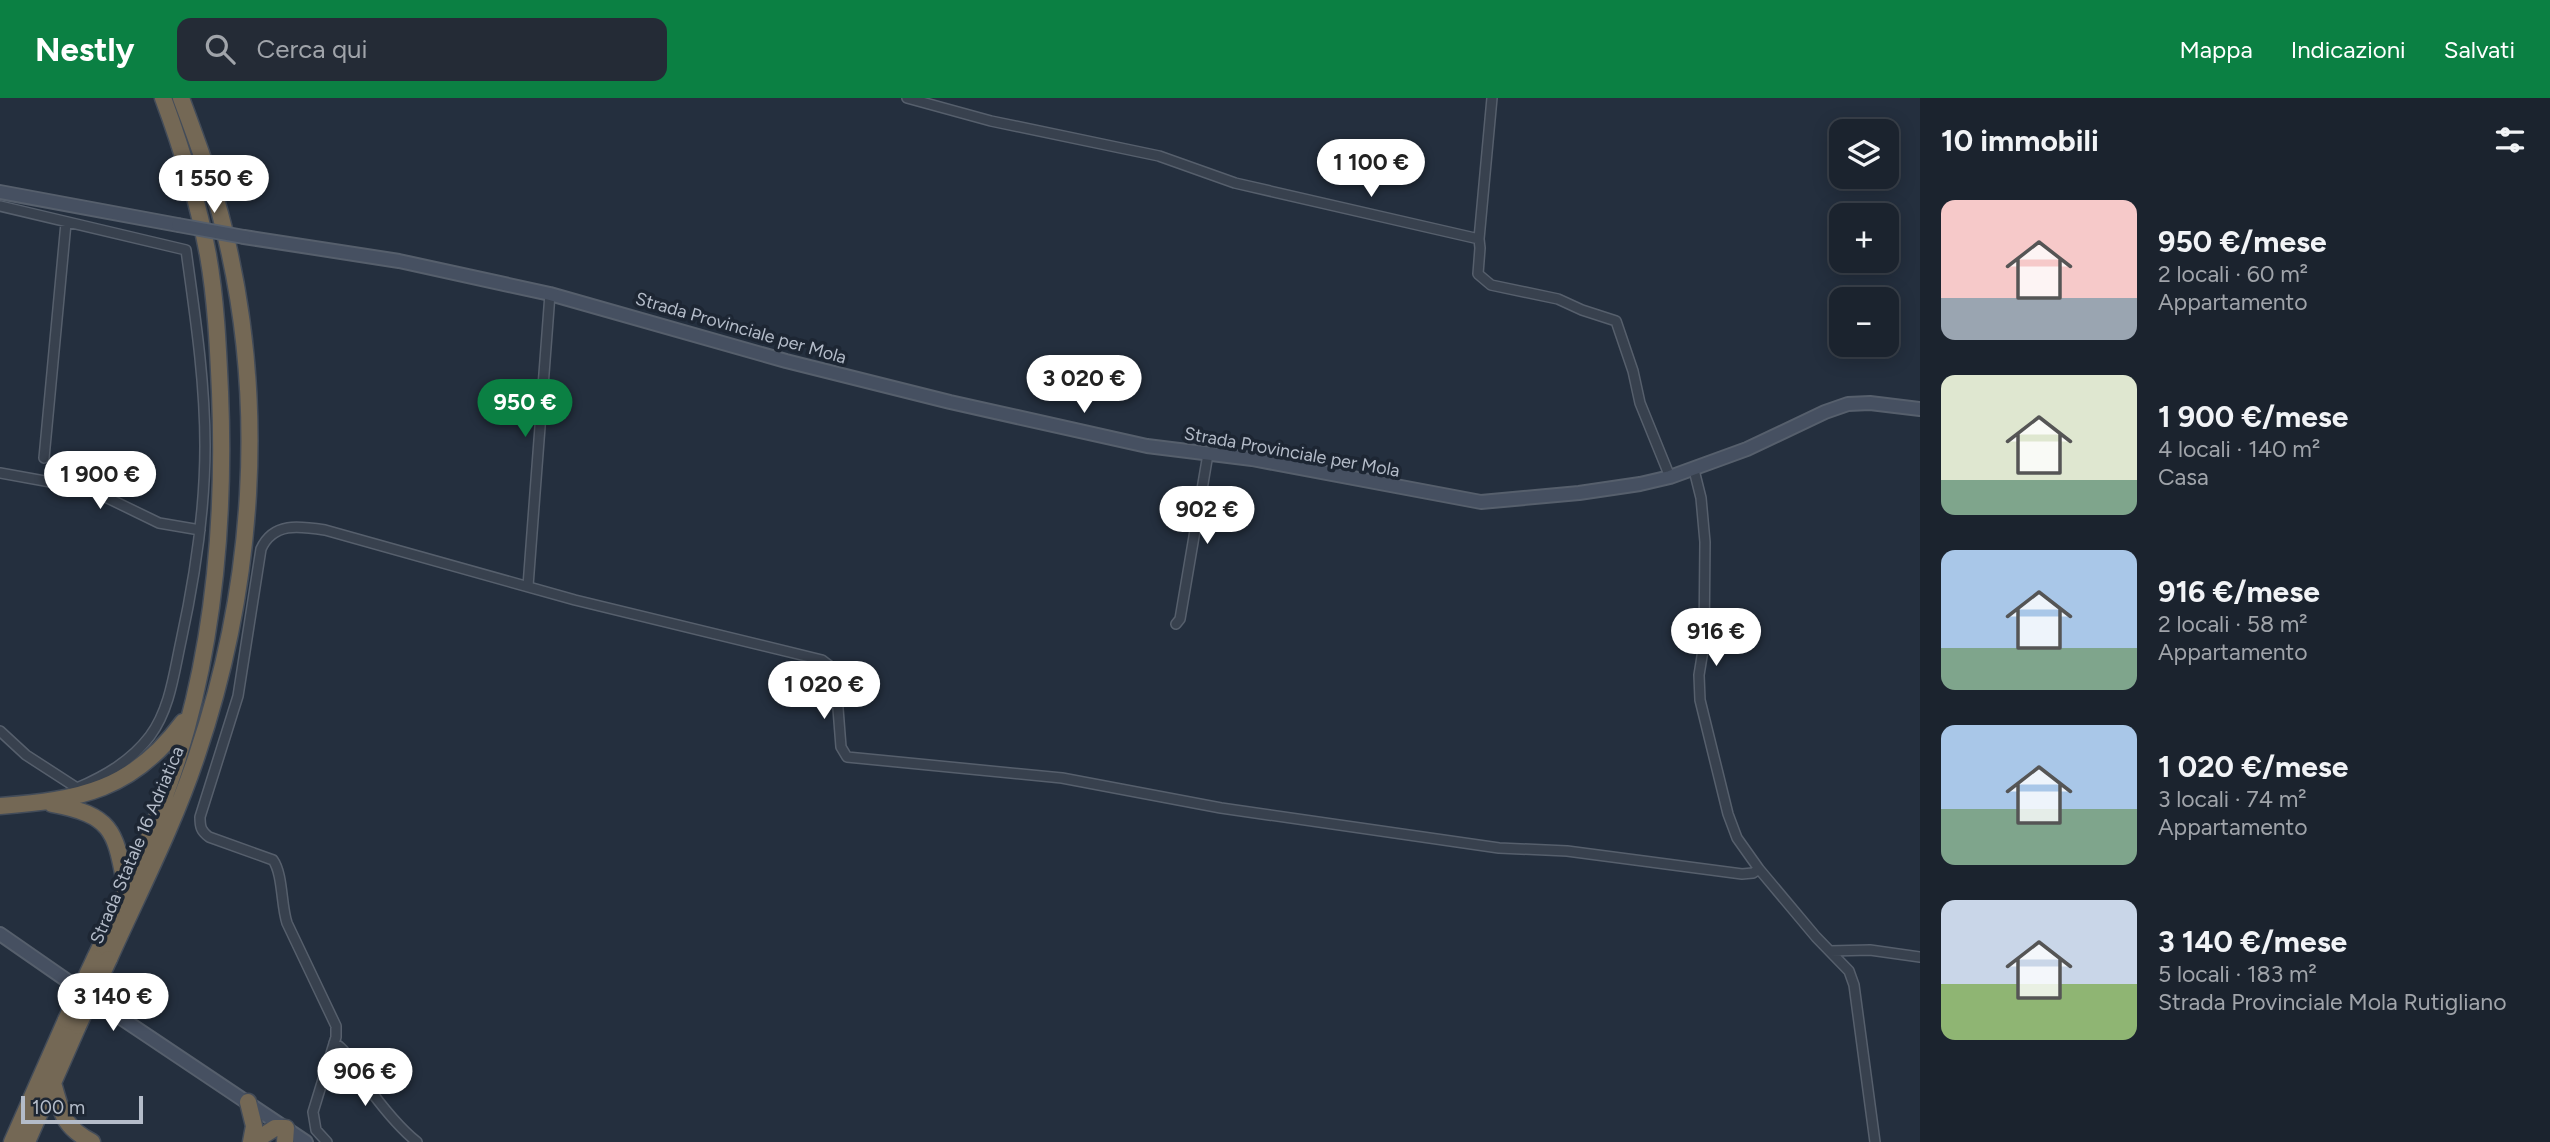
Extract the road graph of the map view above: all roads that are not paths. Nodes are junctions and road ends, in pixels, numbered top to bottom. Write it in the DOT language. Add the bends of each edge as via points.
graph roads {
  1 [pos="163,98"];
  2 [pos="181,98"];
  3 [pos="906,98"];
  4 [pos="1492,98"];
  5 [pos="0,192"];
  6 [pos="0,206"];
  7 [pos="66,223"];
  8 [pos="1479,239"];
  9 [pos="550,294"];
  10 [pos="1920,408"];
  11 [pos="1208,454"];
  12 [pos="44,458"];
  13 [pos="1694,470"];
  14 [pos="0,473"];
  15 [pos="1670,477"];
  16 [pos="200,530"];
  17 [pos="528,586"];
  18 [pos="1176,624"];
  19 [pos="189,715"];
  20 [pos="0,731"];
  21 [pos="47,803"];
  22 [pos="0,806"];
  23 [pos="1759,869"];
  24 [pos="127,892"];
  25 [pos="0,934"];
  26 [pos="1830,951"];
  27 [pos="1920,957"];
  28 [pos="102,959"];
  29 [pos="72,1023"];
  30 [pos="334,1043"];
  31 [pos="53,1083"];
  32 [pos="247,1102"];
  33 [pos="285,1135"];
  34 [pos="12,1142"];
  35 [pos="27,1142"];
  36 [pos="92,1142"];
  37 [pos="252,1142"];
  38 [pos="306,1142"];
  39 [pos="327,1142"];
  40 [pos="417,1142"];
  41 [pos="1875,1142"];
  1 -- 19 [label="highway, Strada Statale 16 Adriatica" via="179,141 208,256 218,343 220,501 214,587"];
  2 -- 28 [label="highway, Strada Statale 16 Adriatica" via="212,188 235,282 247,373 249,502 233,623 197,758 173,817"];
  3 -- 8 [label="street" via="1160,156 1213,177"];
  4 -- 8 [label="street"];
  5 -- 9 [label="street, Strada Provinciale per Mola, bridge" via="400,261"];
  6 -- 7 [label="street"];
  7 -- 12 [label="street"];
  7 -- 16 [label="street" via="186,250 203,396"];
  8 -- 15 [label="street" via="1478,274 1491,285 1558,299 1616,321 1640,403"];
  9 -- 11 [label="street, Strada Provinciale per Mola" via="950,402 1147,446"];
  9 -- 17 [label="street"];
  10 -- 13 [label="street, Strada Provinciale per Mola" via="1848,404"];
  11 -- 15 [label="street, Strada Provinciale per Mola" via="1481,502 1603,490"];
  11 -- 18 [label="street"];
  13 -- 15 [label="street, Strada Provinciale per Mola"];
  13 -- 23 [label="street" via="1705,542 1700,700 1728,814 1737,838"];
  14 -- 16 [label="street" via="89,489 159,523"];
  16 -- 20 [label="street" via="166,707 150,736 127,760 77,788 26,755"];
  17 -- 23 [label="street" via="829,664 835,670 841,747 847,757 1062,778 1222,808 1499,848 1567,851 1742,874"];
  17 -- 30 [label="street" via="307,527 272,532 261,549 238,696 200,825 209,837 272,860 278,867 282,908 336,1026"];
  19 -- 21 [label="highway" via="141,768 102,789"];
  19 -- 24 [label="highway, Strada Statale 16 Adriatica" via="162,807"];
  21 -- 22 [label="highway"];
  21 -- 24 [label="highway" via="83,810 102,822 114,840"];
  23 -- 26 [label="street"];
  24 -- 28 [label="highway, Strada Statale 16 Adriatica"];
  25 -- 32 [label="street"];
  26 -- 27 [label="street" via="1870,950"];
  26 -- 41 [label="street" via="1849,971 1854,985"];
  28 -- 29 [label="highway, Strada Statale 16 Adriatica, bridge"];
  29 -- 31 [label="highway, Strada Statale 16 Adriatica"];
  29 -- 34 [label="highway, Strada Statale 16 Adriatica"];
  30 -- 39 [label="street" via="313,1112 316,1130"];
  30 -- 40 [label="street"];
  31 -- 35 [label="highway, Strada Statale 16 Adriatica"];
  31 -- 36 [label="highway" via="70,1128"];
  32 -- 33 [label="street"];
  32 -- 37 [label="highway" via="254,1126"];
  33 -- 37 [label="highway" via="275,1128"];
  33 -- 38 [label="street"];
}
